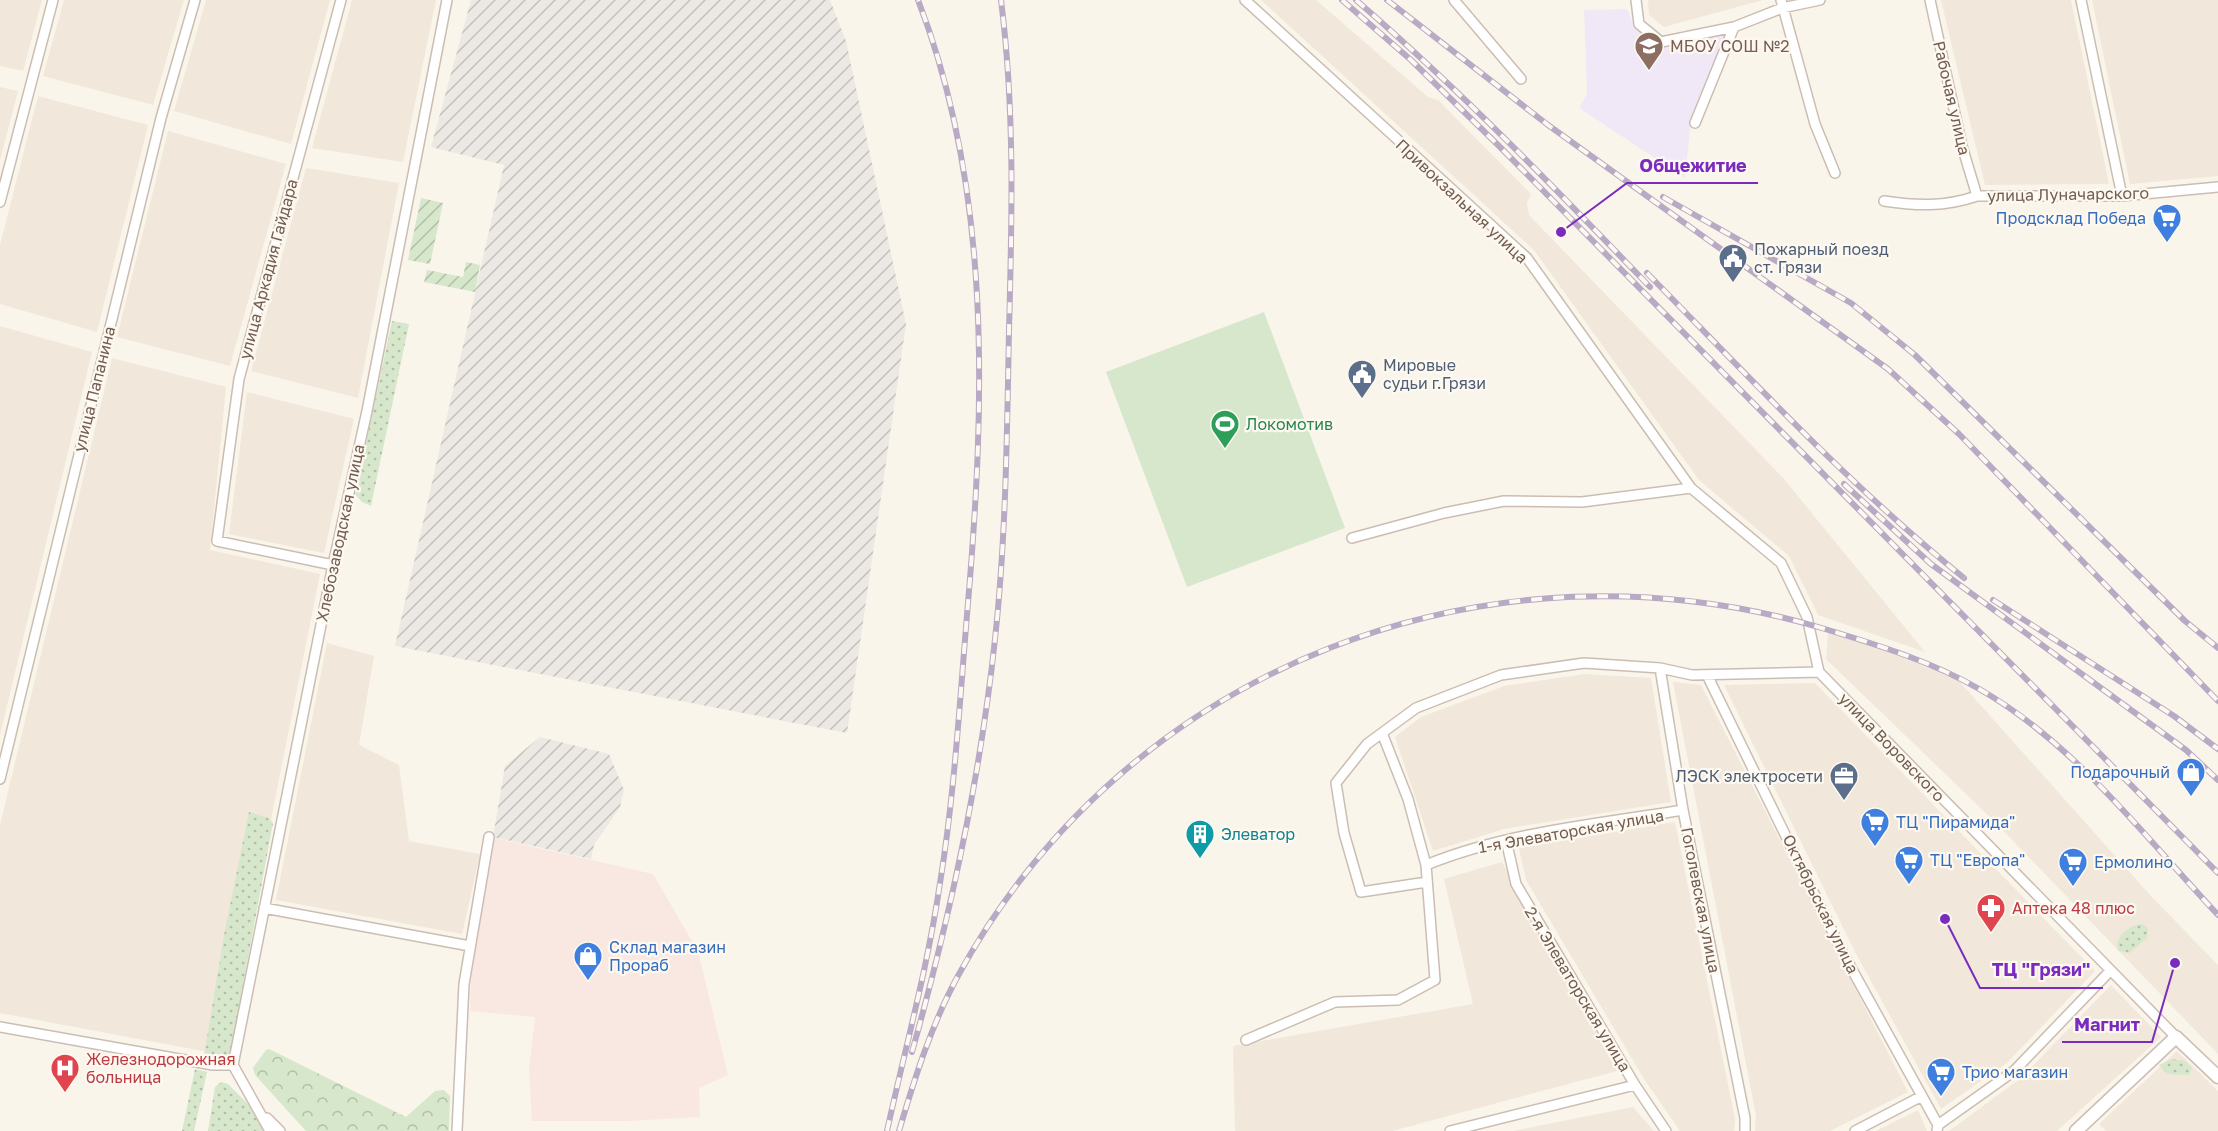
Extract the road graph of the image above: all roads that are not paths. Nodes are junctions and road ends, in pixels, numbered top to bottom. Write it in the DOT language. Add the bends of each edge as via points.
graph roads {
  1 [pos="53,0"];
  2 [pos="195,0"];
  3 [pos="341,0"];
  4 [pos="447,0"];
  5 [pos="1245,0"];
  6 [pos="1454,0"];
  7 [pos="1636,0"];
  8 [pos="1820,0"];
  9 [pos="1930,0"];
  10 [pos="2081,0"];
  11 [pos="1781,4"];
  12 [pos="1734,27"];
  13 [pos="1521,79"];
  14 [pos="1695,123"];
  15 [pos="1835,173"];
  16 [pos="2218,187"];
  17 [pos="1977,196"];
  18 [pos="2122,196"];
  19 [pos="1884,201"];
  20 [pos="0,202"];
  21 [pos="1691,488"];
  22 [pos="1352,538"];
  23 [pos="333,565"];
  24 [pos="1660,668"];
  25 [pos="1819,672"];
  26 [pos="1707,675"];
  27 [pos="1382,733"];
  28 [pos="0,780"];
  29 [pos="1683,810"];
  30 [pos="489,837"];
  31 [pos="1506,840"];
  32 [pos="1426,865"];
  33 [pos="1427,882"];
  34 [pos="264,908"];
  35 [pos="470,946"];
  36 [pos="2110,971"];
  37 [pos="0,1027"];
  38 [pos="2176,1037"];
  39 [pos="1246,1040"];
  40 [pos="233,1065"];
  41 [pos="2218,1077"];
  42 [pos="1635,1085"];
  43 [pos="1922,1096"];
  44 [pos="259,1110"];
  45 [pos="1937,1128"];
  46 [pos="2084,1128"];
  47 [pos="270,1131"];
  48 [pos="280,1131"];
  49 [pos="457,1131"];
  50 [pos="1450,1131"];
  51 [pos="1666,1131"];
  52 [pos="1745,1131"];
  53 [pos="1855,1131"];
  1 -- 20 [label="street"];
  2 -- 28 [label="street, улица Папанина" via="155,141"];
  3 -- 23 [label="street, улица Аркадия Гайдара" via="239,379 218,541"];
  4 -- 23 [label="street, Хлебозаводская улица"];
  5 -- 21 [label="street, Привокзальная улица" via="1527,258"];
  6 -- 13 [label="street"];
  7 -- 12 [label="street" via="1639,24 1661,42"];
  8 -- 11 [label="street"];
  9 -- 17 [label="street, Рабочая улица"];
  10 -- 18 [label="street"];
  11 -- 12 [label="street"];
  11 -- 15 [label="street" via="1815,124"];
  12 -- 14 [label="street"];
  16 -- 18 [label="street, улица Луначарского"];
  17 -- 18 [label="street, улица Луначарского"];
  17 -- 19 [label="street, улица Луначарского" via="1955,203 1917,206"];
  21 -- 22 [label="street" via="1582,502 1504,501"];
  21 -- 25 [label="street, Привокзальная улица" via="1781,563 1807,617"];
  23 -- 34 [label="street, Хлебозаводская улица"];
  24 -- 26 [label="street"];
  24 -- 27 [label="street" via="1584,663 1501,675 1416,708"];
  24 -- 29 [label="street, Гоголевская улица"];
  25 -- 26 [label="street"];
  25 -- 36 [label="street, улица Воровского"];
  26 -- 43 [label="street, Октябрьская улица" via="1844,955"];
  27 -- 32 [label="street" via="1408,799"];
  27 -- 33 [label="street" via="1367,744 1336,783 1344,834 1361,892"];
  29 -- 31 [label="street, 1-я Элеваторская улица"];
  29 -- 52 [label="street, Гоголевская улица"];
  30 -- 35 [label="street"];
  31 -- 32 [label="street, 1-я Элеваторская улица"];
  31 -- 42 [label="street, 2-я Элеваторская улица" via="1516,884"];
  32 -- 33 [label="street"];
  33 -- 39 [label="street" via="1434,980 1398,1000 1335,1002"];
  34 -- 35 [label="street"];
  34 -- 40 [label="street, Хлебозаводская улица"];
  35 -- 49 [label="street" via="464,984"];
  36 -- 38 [label="street, улица Воровского"];
  36 -- 45 [label="street" via="2014,1071"];
  37 -- 40 [label="street" via="213,1065"];
  38 -- 41 [label="street, улица Воровского"];
  38 -- 46 [label="street"];
  40 -- 44 [label="street"];
  42 -- 50 [label="street"];
  42 -- 51 [label="street, 2-я Элеваторская улица"];
  43 -- 45 [label="street, Октябрьская улица"];
  43 -- 53 [label="street"];
  44 -- 47 [label="street"];
  44 -- 48 [label="street"];
}
